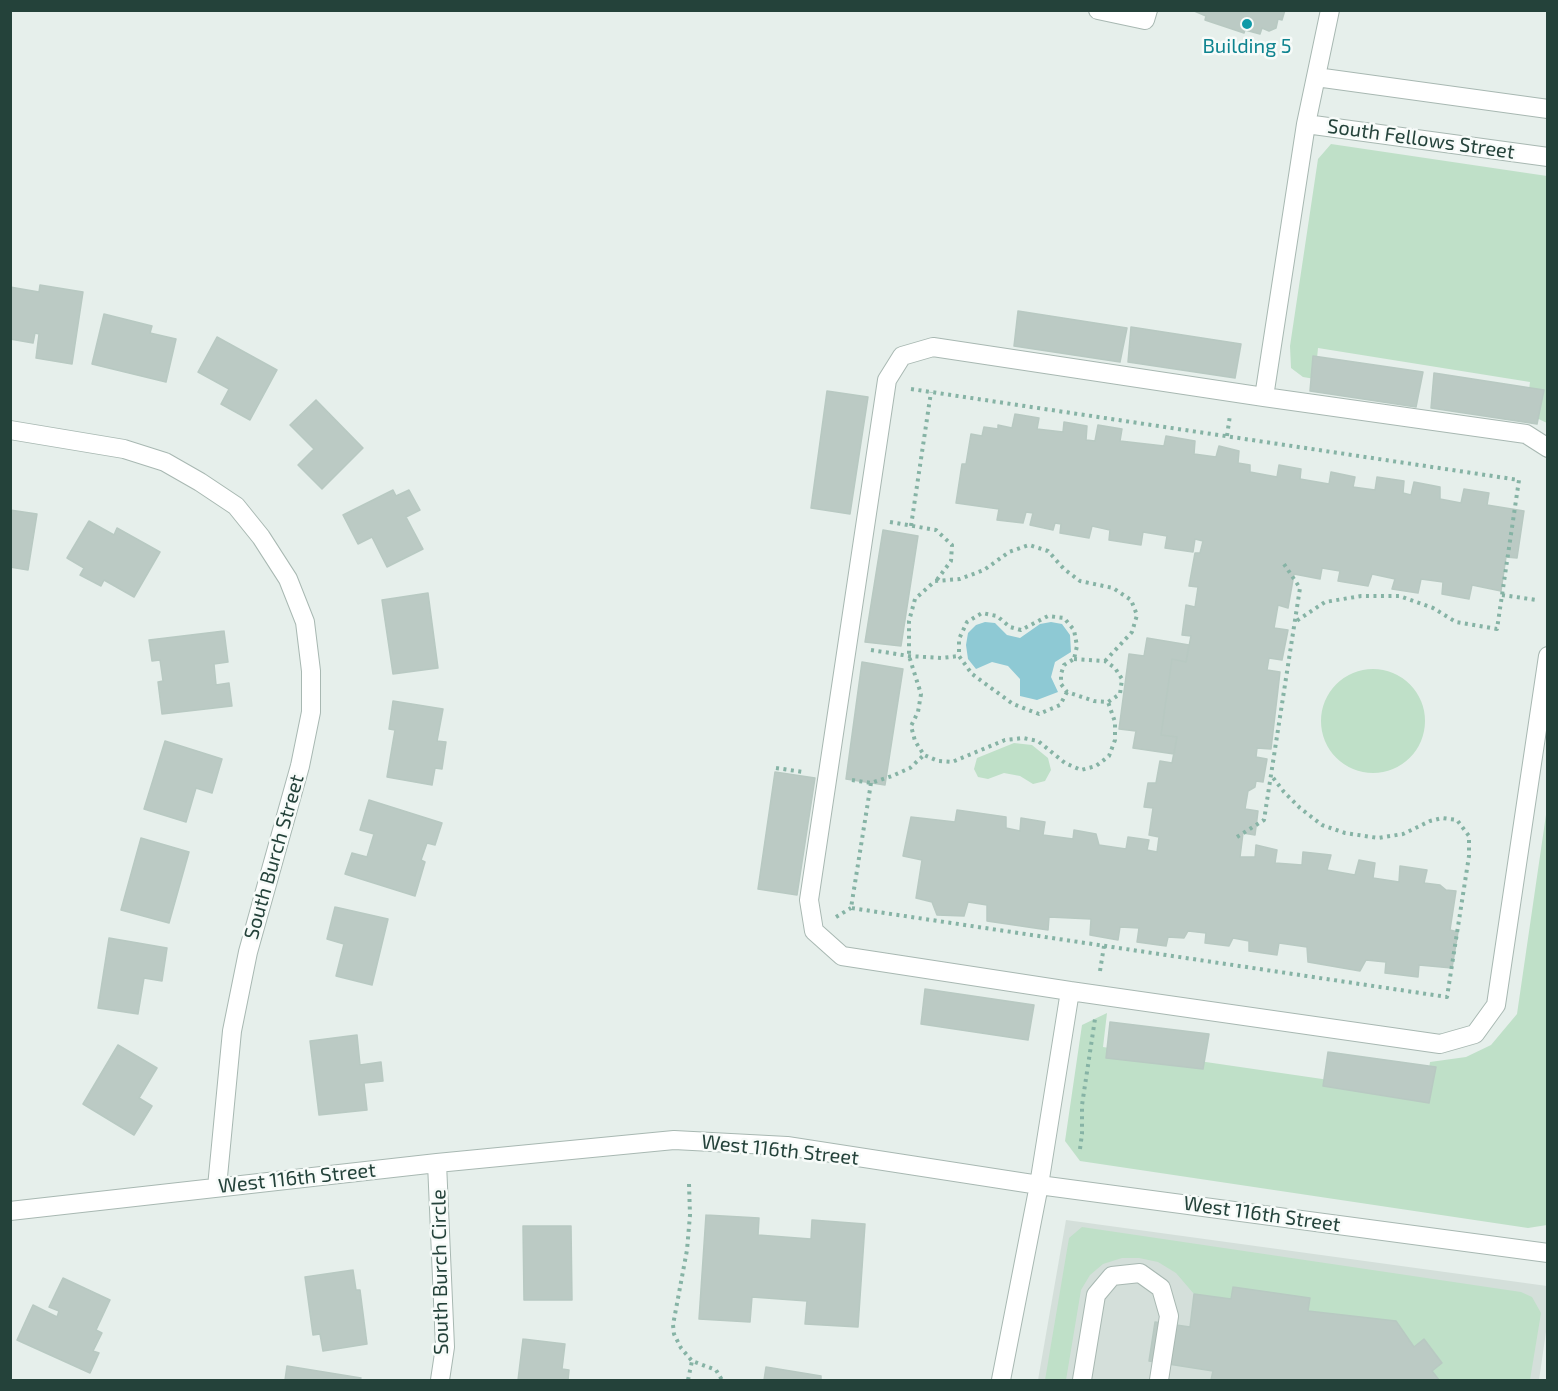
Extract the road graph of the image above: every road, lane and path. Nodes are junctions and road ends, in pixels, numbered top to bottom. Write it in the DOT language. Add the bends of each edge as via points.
graph roads {
  1 [pos="1098,10"];
  2 [pos="1148,10"];
  3 [pos="1330,10"];
  4 [pos="1316,76"];
  5 [pos="1548,109"];
  6 [pos="1306,124"];
  7 [pos="1548,157"];
  8 [pos="903,388"];
  9 [pos="931,392"];
  10 [pos="1264,397"];
  11 [pos="1231,408"];
  12 [pos="10,430"];
  13 [pos="1227,436"];
  14 [pos="1548,448"];
  15 [pos="867,519"];
  16 [pos="911,526"];
  17 [pos="1284,564"];
  18 [pos="935,581"];
  19 [pos="1502,595"];
  20 [pos="1537,600"];
  21 [pos="1295,622"];
  22 [pos="847,645"];
  23 [pos="909,656"];
  24 [pos="959,656"];
  25 [pos="1548,656"];
  26 [pos="1074,659"];
  27 [pos="1105,661"];
  28 [pos="1067,692"];
  29 [pos="1108,702"];
  30 [pos="1271,775"];
  31 [pos="871,783"];
  32 [pos="1237,837"];
  33 [pos="1104,946"];
  34 [pos="1100,975"];
  35 [pos="1070,991"];
  36 [pos="1096,1013"];
  37 [pos="1080,1149"];
  38 [pos="437,1163"];
  39 [pos="689,1184"];
  40 [pos="1039,1185"];
  41 [pos="217,1187"];
  42 [pos="10,1211"];
  43 [pos="1548,1253"];
  44 [pos="692,1361"];
  45 [pos="440,1380"];
  46 [pos="688,1380"];
  47 [pos="722,1380"];
  48 [pos="1001,1380"];
  49 [pos="1082,1380"];
  50 [pos="1160,1380"];
  1 -- 2 [label="street" via="1145,20"];
  3 -- 4 [label="street, South Fellows Street"];
  4 -- 5 [label="street"];
  4 -- 6 [label="street, South Fellows Street"];
  6 -- 7 [label="street, South Fellows Street"];
  6 -- 10 [label="street"];
  8 -- 9 [label="path"];
  9 -- 13 [label="path"];
  9 -- 16 [label="path"];
  10 -- 14 [label="street" via="1526,434"];
  10 -- 15 [label="street" via="933,347 902,356 887,380"];
  11 -- 13 [label="path"];
  12 -- 41 [label="street, South Burch Street" via="124,449 165,462 236,506 288,579 305,622 312,671 311,712 300,766 248,952 232,1031"];
  13 -- 19 [label="path" via="1519,480"];
  15 -- 16 [label="path"];
  15 -- 22 [label="street"];
  16 -- 18 [label="path" via="936,530 952,545 951,561"];
  17 -- 21 [label="path" via="1300,588"];
  18 -- 23 [label="path" via="915,599 909,621"];
  18 -- 27 [label="path" via="960,579 984,570 1009,552 1029,545 1048,551 1080,581 1113,588 1131,600 1137,615 1132,632"];
  19 -- 20 [label="path"];
  19 -- 21 [label="path" via="1497,629 1456,622 1433,608 1399,596 1361,596 1325,603"];
  21 -- 30 [label="path"];
  22 -- 23 [label="path"];
  22 -- 35 [label="street" via="809,900 814,931 842,956"];
  23 -- 24 [label="path"];
  23 -- 29 [label="path" via="921,694 911,726 915,741 924,755 938,761 952,762 1005,740 1023,738 1038,741 1065,763 1082,770 1096,766 1109,756 1115,740 1115,722"];
  24 -- 26 [label="path" via="959,639 966,622 982,613 998,616 1010,627 1021,630 1048,616 1064,618 1074,630"];
  24 -- 28 [label="path" via="972,674 1013,704 1039,714 1060,705"];
  25 -- 35 [label="street" via="1496,1005 1475,1034 1440,1044"];
  26 -- 27 [label="path"];
  26 -- 28 [label="path" via="1064,665 1060,674"];
  27 -- 29 [label="path" via="1122,679 1120,694"];
  28 -- 29 [label="path"];
  30 -- 32 [label="path" via="1264,820"];
  30 -- 33 [label="path" via="1300,808 1322,825 1345,833 1378,838 1403,834 1442,818 1457,820 1469,836 1469,856 1447,997"];
  31 -- 33 [label="path" via="851,908"];
  33 -- 34 [label="path"];
  35 -- 40 [label="street"];
  36 -- 37 [label="path" via="1082,1105"];
  38 -- 40 [label="street, West 116th Street" via="674,1140 787,1146"];
  38 -- 41 [label="street, West 116th Street"];
  38 -- 45 [label="street, South Burch Circle" via="445,1347"];
  39 -- 44 [label="path" via="687,1250 673,1324 674,1334"];
  40 -- 43 [label="street, West 116th Street"];
  40 -- 48 [label="street"];
  41 -- 42 [label="street, West 116th Street"];
  44 -- 46 [label="path"];
  44 -- 47 [label="path" via="716,1370"];
  49 -- 50 [label="street" via="1096,1296 1112,1276 1140,1273 1161,1288 1169,1316"];
}
